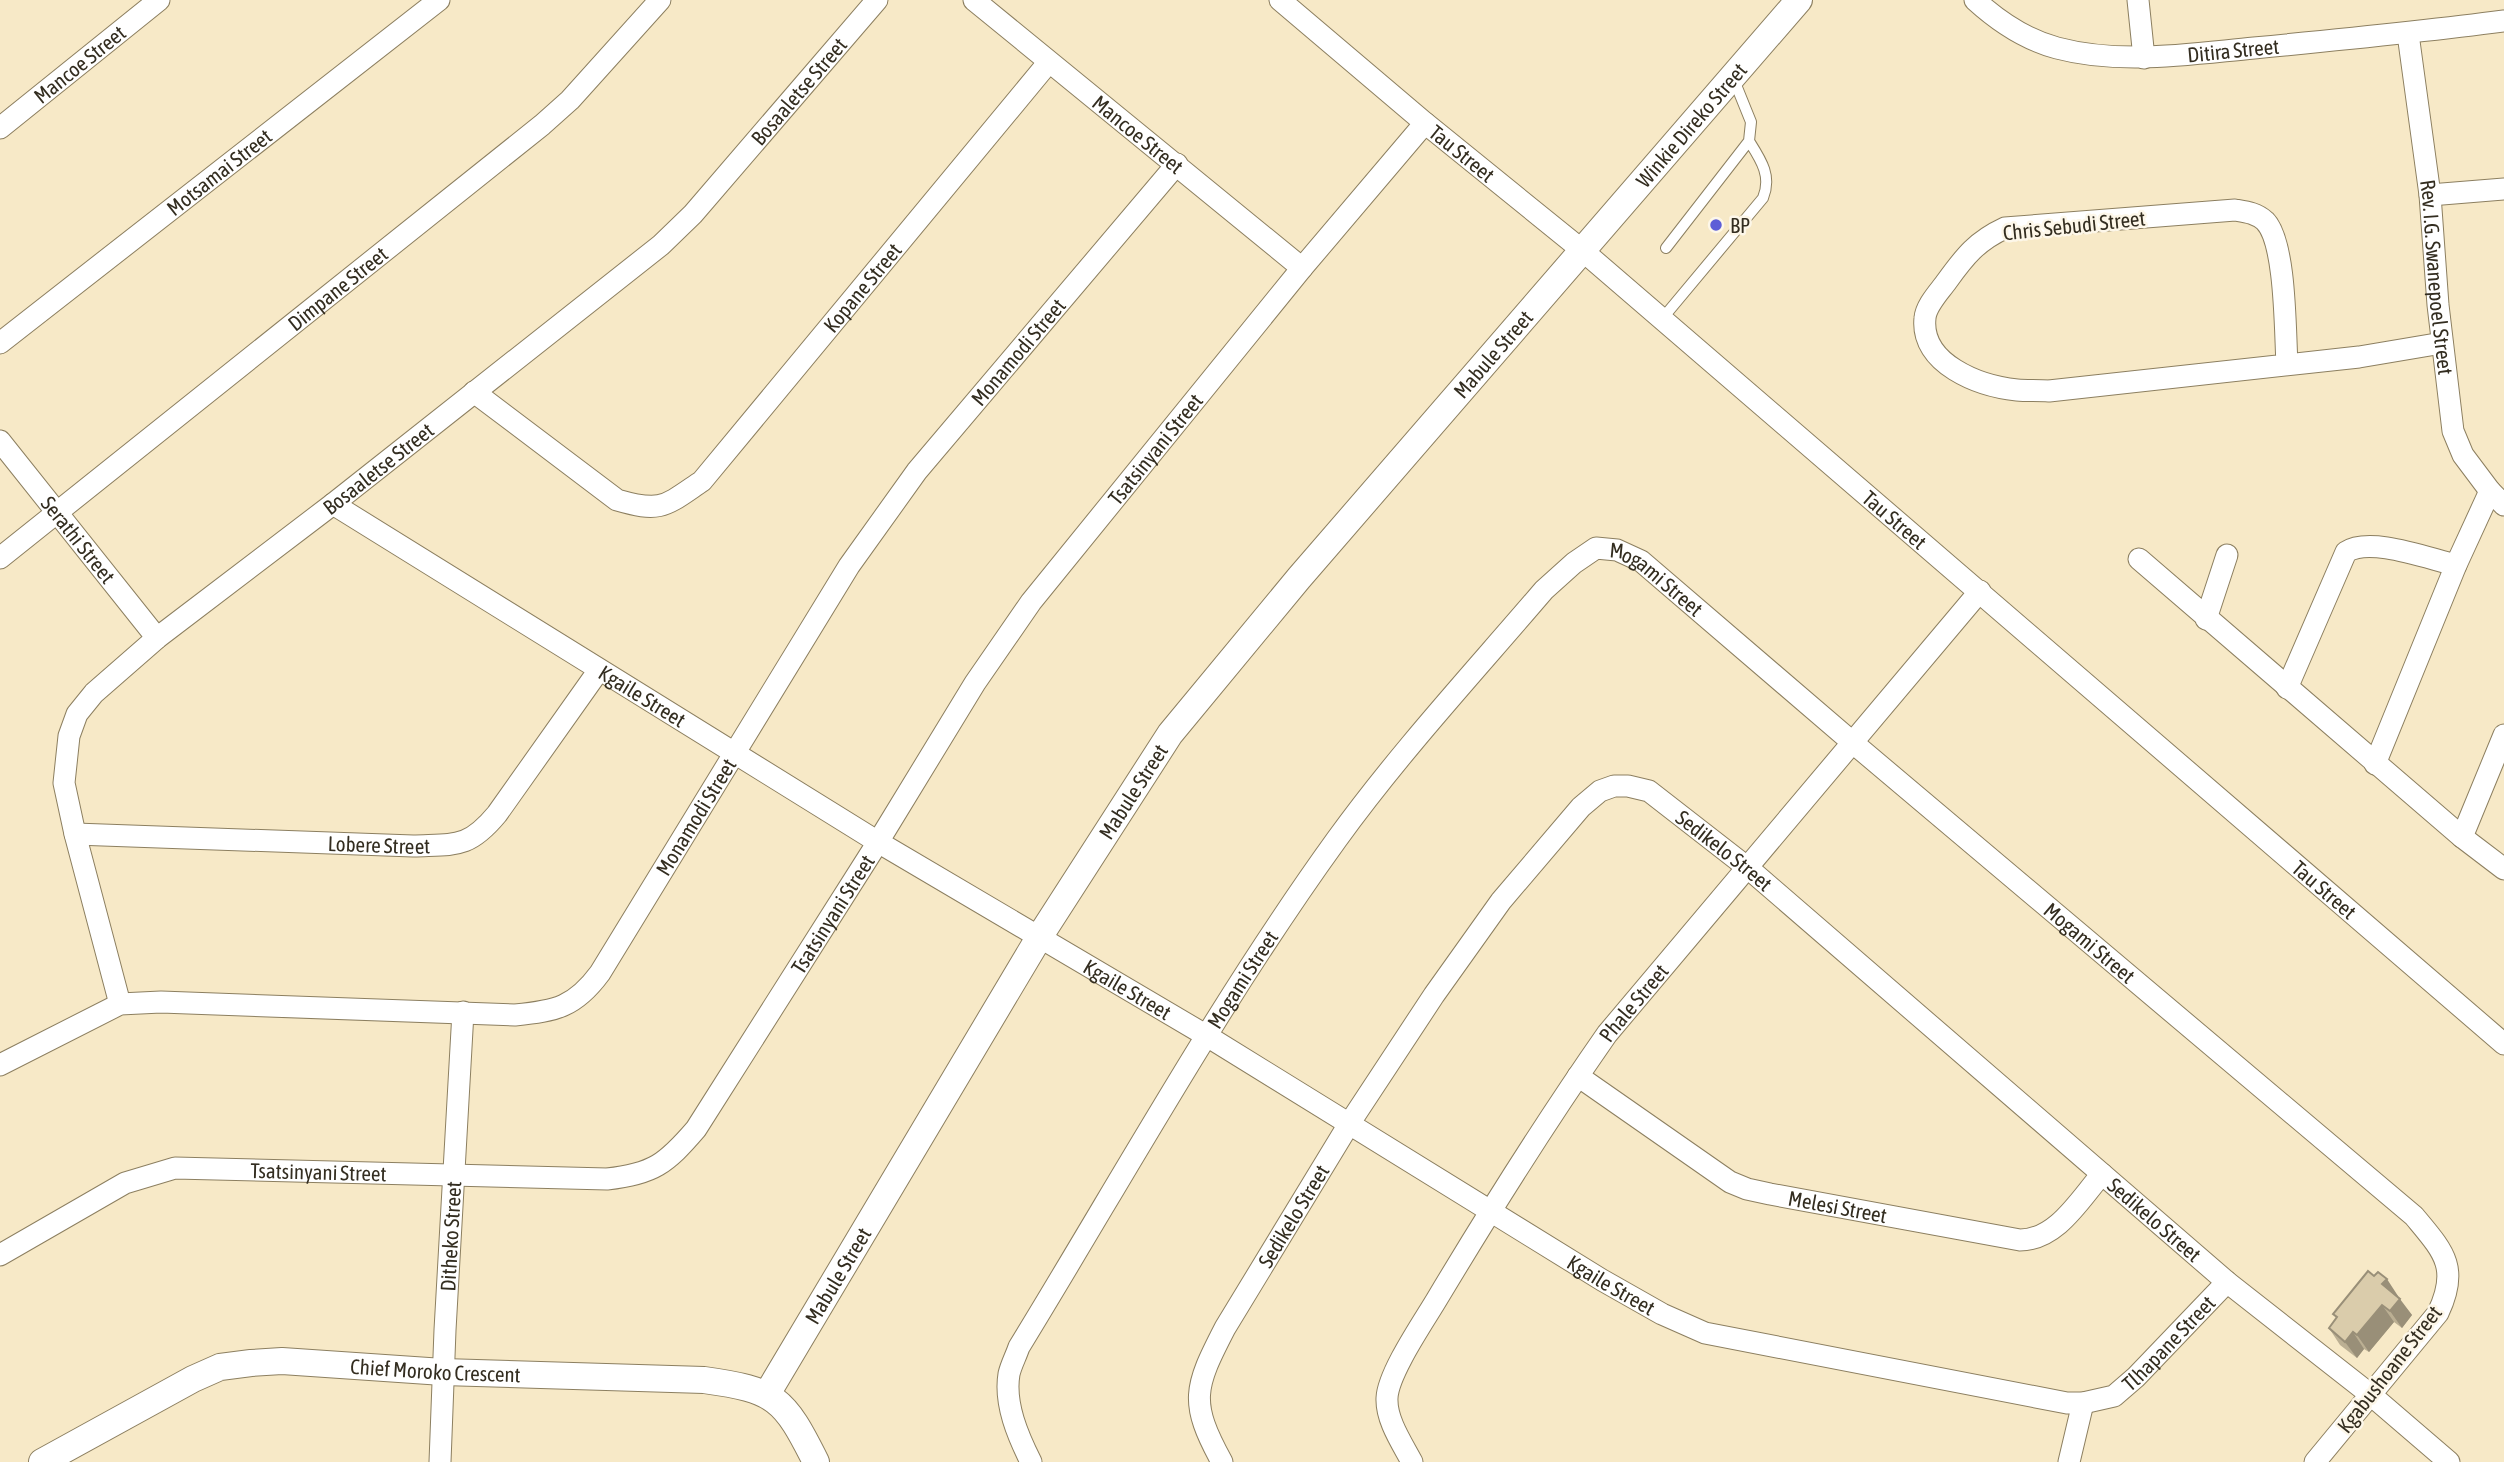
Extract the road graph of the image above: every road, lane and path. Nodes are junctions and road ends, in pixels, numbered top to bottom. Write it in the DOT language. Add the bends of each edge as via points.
graph roads {
  1 [pos="159,0"];
  2 [pos="439,0"];
  3 [pos="660,0"];
  4 [pos="877,0"];
  5 [pos="974,0"];
  6 [pos="1280,0"];
  7 [pos="1799,0"];
  8 [pos="1975,0"];
  9 [pos="2138,0"];
  10 [pos="2504,21"];
  11 [pos="2408,34"];
  12 [pos="2144,58"];
  13 [pos="1048,63"];
  14 [pos="1733,78"];
  15 [pos="1424,122"];
  16 [pos="0,128"];
  17 [pos="1749,141"];
  18 [pos="1177,164"];
  19 [pos="2504,189"];
  20 [pos="2430,195"];
  21 [pos="1666,248"];
  22 [pos="1583,251"];
  23 [pos="1302,268"];
  24 [pos="1662,319"];
  25 [pos="0,343"];
  26 [pos="2442,343"];
  27 [pos="2287,364"];
  28 [pos="474,393"];
  29 [pos="0,441"];
  30 [pos="2497,498"];
  31 [pos="333,504"];
  32 [pos="56,513"];
  33 [pos="2227,555"];
  34 [pos="0,558"];
  35 [pos="2138,559"];
  36 [pos="2456,565"];
  37 [pos="1980,591"];
  38 [pos="2206,619"];
  39 [pos="157,638"];
  40 [pos="599,670"];
  41 [pos="2287,688"];
  42 [pos="2504,735"];
  43 [pos="1852,742"];
  44 [pos="736,755"];
  45 [pos="2375,764"];
  46 [pos="75,834"];
  47 [pos="2462,837"];
  48 [pos="878,842"];
  49 [pos="1748,868"];
  50 [pos="2504,869"];
  51 [pos="1040,936"];
  52 [pos="120,1004"];
  53 [pos="463,1012"];
  54 [pos="1207,1036"];
  55 [pos="2504,1044"];
  56 [pos="0,1065"];
  57 [pos="1578,1076"];
  58 [pos="1349,1125"];
  59 [pos="2102,1174"];
  60 [pos="455,1176"];
  61 [pos="1489,1212"];
  62 [pos="0,1255"];
  63 [pos="2448,1270"];
  64 [pos="2227,1282"];
  65 [pos="443,1372"];
  66 [pos="766,1394"];
  67 [pos="2371,1395"];
  68 [pos="2083,1404"];
  69 [pos="42,1462"];
  70 [pos="440,1462"];
  71 [pos="816,1462"];
  72 [pos="1031,1462"];
  73 [pos="1222,1462"];
  74 [pos="1412,1462"];
  75 [pos="2069,1462"];
  76 [pos="2315,1462"];
  77 [pos="2449,1462"];
  1 -- 16 [label="street, Mancoe Street"];
  2 -- 25 [label="street, Motsamai Street"];
  3 -- 32 [label="street, Dimpane Street" via="580,90 542,125"];
  4 -- 28 [label="street, Bosaaletse Street" via="677,230"];
  5 -- 13 [label="street, Mancoe Street"];
  6 -- 15 [label="street, Tau Street"];
  7 -- 14 [label="street, Winkie Direko Street"];
  8 -- 12 [label="street, Ditira Street" via="2022,34 2056,48"];
  9 -- 12 [label="street"];
  10 -- 11 [label="street, Ditira Street"];
  11 -- 12 [label="street, Ditira Street"];
  11 -- 20 [label="street, Rev. I.G. Swanepoel Street"];
  13 -- 18 [label="street, Mancoe Street"];
  13 -- 28 [label="street, Kopane Street" via="702,481 668,504 643,508 617,500"];
  14 -- 17 [label="lane" via="1751,122"];
  14 -- 22 [label="street, Winkie Direko Street"];
  15 -- 22 [label="street, Tau Street"];
  15 -- 23 [label="street, Tsatsinyani Street"];
  17 -- 21 [label="lane"];
  17 -- 24 [label="lane" via="1768,179 1763,198"];
  18 -- 23 [label="street, Mancoe Street"];
  18 -- 44 [label="street, Monamodi Street" via="881,519"];
  19 -- 20 [label="street"];
  20 -- 26 [label="street, Rev. I.G. Swanepoel Street"];
  22 -- 24 [label="street, Tau Street"];
  22 -- 51 [label="street, Mabule Street" via="1170,733"];
  23 -- 48 [label="street, Tsatsinyani Street" via="1031,602 975,683"];
  24 -- 37 [label="street, Tau Street"];
  26 -- 27 [label="street, Chris Sebudi Street"];
  26 -- 30 [label="street, Rev. I.G. Swanepoel Street" via="2453,431 2463,455"];
  27 -- 27 [label="street, Chris Sebudi Street" via="2049,391 2016,390 1957,372 1937,356 1927,339 1925,316 1964,258 1983,238 2005,228 2235,210 2254,213 2274,236"];
  28 -- 31 [label="street, Bosaaletse Street"];
  29 -- 32 [label="street, Serathi Street"];
  30 -- 36 [label="street"];
  31 -- 39 [label="street, Bosaaletse Street"];
  31 -- 40 [label="street, Kgaile Street"];
  32 -- 34 [label="street, Dimpane Street"];
  32 -- 39 [label="street, Serathi Street"];
  33 -- 38 [label="street"];
  35 -- 38 [label="street"];
  36 -- 41 [label="street" via="2362,545 2346,552"];
  36 -- 45 [label="street"];
  37 -- 43 [label="street, Phale Street"];
  37 -- 55 [label="street, Tau Street"];
  38 -- 41 [label="street"];
  39 -- 46 [label="street, Bosaaletse Street" via="94,693 77,714 69,737 64,783"];
  40 -- 44 [label="street, Kgaile Street"];
  40 -- 46 [label="street, Lobere Street" via="497,814 481,833 462,844"];
  41 -- 45 [label="street"];
  42 -- 47 [label="street"];
  43 -- 49 [label="street, Phale Street"];
  43 -- 54 [label="street, Mogami Street" via="1641,561 1617,550 1596,548 1544,590 1386,776 1278,924"];
  43 -- 63 [label="street, Mogami Street" via="2414,1216 2441,1249"];
  44 -- 48 [label="street, Kgaile Street"];
  44 -- 53 [label="street, Monamodi Street" via="586,993 544,1012"];
  45 -- 47 [label="street"];
  46 -- 52 [label="street, Bosaaletse Street"];
  47 -- 50 [label="street"];
  48 -- 51 [label="street, Kgaile Street"];
  48 -- 60 [label="street, Tsatsinyani Street" via="696,1129 672,1157 632,1176 607,1179"];
  49 -- 57 [label="street, Phale Street" via="1607,1034"];
  49 -- 58 [label="street, Sedikelo Street" via="1649,791 1628,786 1600,791 1500,901"];
  49 -- 59 [label="street, Sedikelo Street"];
  51 -- 54 [label="street, Kgaile Street"];
  51 -- 66 [label="street, Mabule Street"];
  52 -- 53 [label="street, Monamodi Street"];
  52 -- 56 [label="street, Monamodi Street"];
  53 -- 60 [label="street, Ditheko Street"];
  54 -- 58 [label="street, Kgaile Street"];
  54 -- 72 [label="street, Mogami Street" via="1019,1347 1009,1374 1009,1398"];
  57 -- 59 [label="street, Melesi Street" via="1730,1182 1747,1189 2020,1241 2033,1240 2053,1229"];
  57 -- 61 [label="street, Phale Street"];
  58 -- 61 [label="street, Kgaile Street"];
  58 -- 73 [label="street, Sedikelo Street" via="1208,1362 1198,1398 1201,1419"];
  59 -- 64 [label="street, Sedikelo Street"];
  60 -- 62 [label="street, Tsatsinyani Street" via="175,1168 125,1183"];
  60 -- 65 [label="street, Ditheko Street"];
  61 -- 68 [label="street, Kgaile Street" via="1662,1314 1705,1333"];
  61 -- 74 [label="street, Phale Street" via="1392,1380 1387,1398 1391,1417"];
  63 -- 67 [label="street, Kgabushoane Street" via="2446,1296 2438,1313"];
  64 -- 67 [label="street, Sedikelo Street"];
  64 -- 68 [label="street, Tlhapane Street" via="2114,1396"];
  65 -- 66 [label="street, Chief Moroko Crescent" via="704,1380"];
  65 -- 69 [label="street, Chief Moroko Crescent" via="282,1361 220,1367"];
  65 -- 70 [label="street, Ditheko Street"];
  66 -- 71 [label="street, Chief Moroko Crescent" via="787,1410"];
  67 -- 76 [label="street, Kgabushoane Street"];
  67 -- 77 [label="street, Sedikelo Street"];
  68 -- 75 [label="street"];
}
